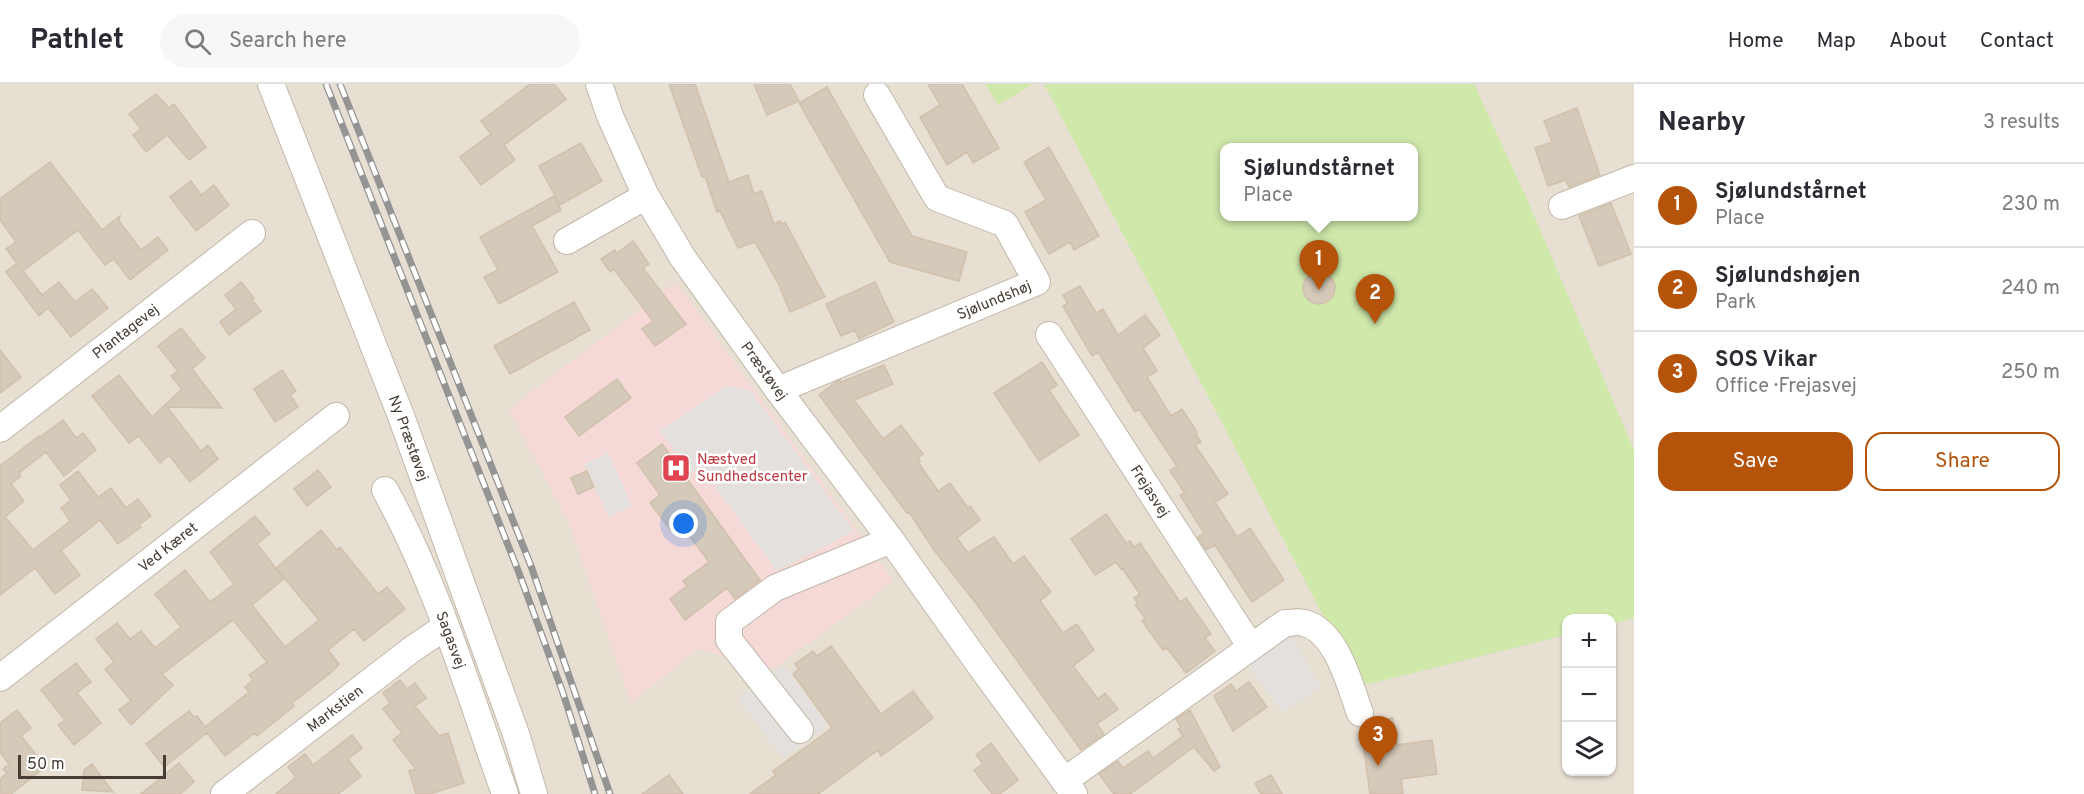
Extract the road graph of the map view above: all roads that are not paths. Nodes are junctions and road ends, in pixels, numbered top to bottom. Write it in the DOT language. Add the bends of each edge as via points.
graph roads {
  1 [pos="271,84"];
  2 [pos="599,84"];
  3 [pos="877,95"];
  4 [pos="1634,178"];
  5 [pos="646,196"];
  6 [pos="1562,206"];
  7 [pos="252,233"];
  8 [pos="567,241"];
  9 [pos="1049,335"];
  10 [pos="778,390"];
  11 [pos="336,416"];
  12 [pos="0,429"];
  13 [pos="385,490"];
  14 [pos="891,540"];
  15 [pos="445,627"];
  16 [pos="1251,647"];
  17 [pos="0,678"];
  18 [pos="1360,713"];
  19 [pos="800,730"];
  20 [pos="1069,790"];
  21 [pos="224,794"];
  22 [pos="505,794"];
  23 [pos="534,794"];
  1 -- 23 [label="street, Ny Præstøvej" via="400,416 518,737"];
  2 -- 5 [label="street, Præstøvej"];
  3 -- 10 [label="street, Sjølundshøj" via="937,198 1005,224 1037,282"];
  4 -- 6 [label="street"];
  5 -- 8 [label="street"];
  5 -- 10 [label="street, Præstøvej" via="682,258"];
  7 -- 12 [label="street, Plantagevej"];
  9 -- 16 [label="street, Frejasvej"];
  10 -- 14 [label="street, Præstøvej"];
  11 -- 17 [label="street, Ved Kæret"];
  13 -- 15 [label="street, Sagasvej" via="406,529"];
  14 -- 19 [label="street" via="775,588 729,622 729,640"];
  14 -- 20 [label="street, Præstøvej"];
  15 -- 21 [label="street, Markstien"];
  15 -- 22 [label="street, Sagasvej"];
  16 -- 18 [label="street" via="1285,623 1304,622 1319,630 1340,660"];
  16 -- 20 [label="street"];
}
